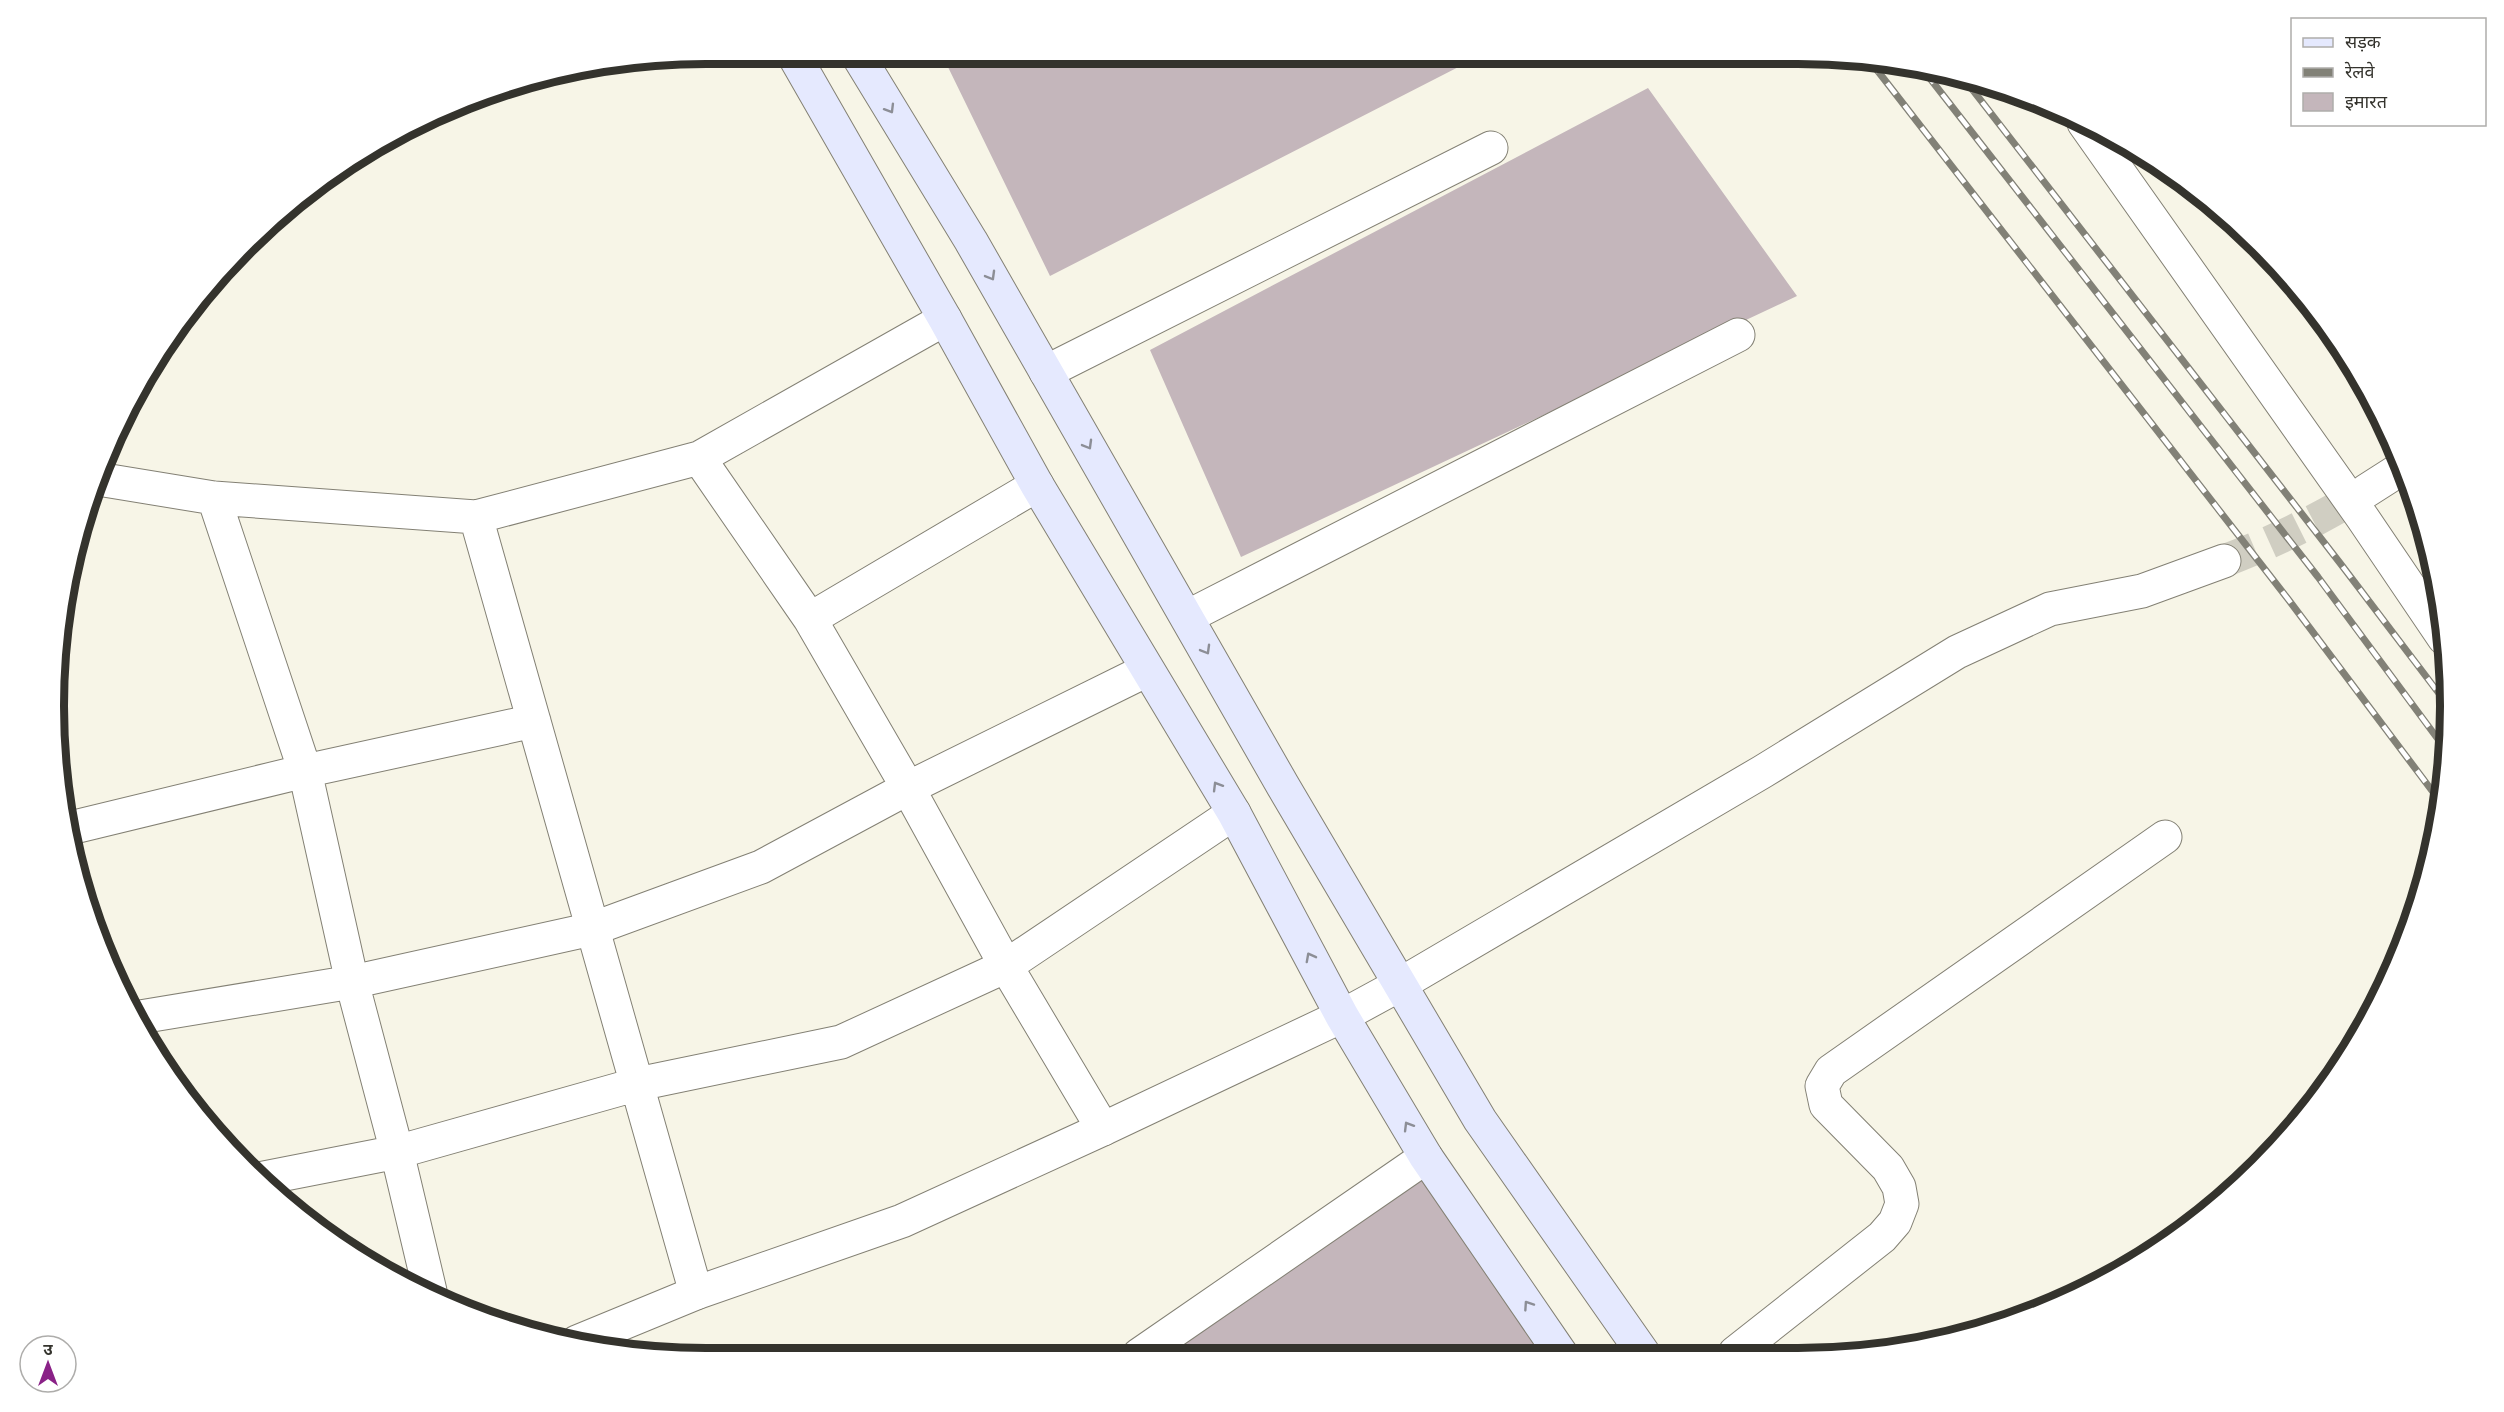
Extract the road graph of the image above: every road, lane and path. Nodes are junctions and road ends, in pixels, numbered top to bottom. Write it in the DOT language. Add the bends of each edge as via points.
graph roads {
  1 [pos="799,64"];
  2 [pos="863,64"];
  3 [pos="2094,137"];
  4 [pos="1491,148"];
  5 [pos="945,319"];
  6 [pos="1738,335"];
  7 [pos="1046,372"];
  8 [pos="699,458"];
  9 [pos="2395,472"];
  10 [pos="106,481"];
  11 [pos="1037,485"];
  12 [pos="2366,491"];
  13 [pos="214,498"];
  14 [pos="476,517"];
  15 [pos="2224,561"];
  16 [pos="1187,617"];
  17 [pos="810,619"];
  18 [pos="2434,623"];
  19 [pos="1147,670"];
  20 [pos="534,721"];
  21 [pos="305,771"];
  22 [pos="908,788"];
  23 [pos="1234,813"];
  24 [pos="76,827"];
  25 [pos="2165,837"];
  26 [pos="592,929"];
  27 [pos="1006,966"];
  28 [pos="352,982"];
  29 [pos="1399,985"];
  30 [pos="144,1016"];
  31 [pos="1342,1016"];
  32 [pos="638,1084"];
  33 [pos="1103,1129"];
  34 [pos="397,1152"];
  35 [pos="1426,1157"];
  36 [pos="271,1177"];
  37 [pos="428,1284"];
  38 [pos="696,1293"];
  39 [pos="590,1337"];
  40 [pos="1149,1348"];
  41 [pos="1557,1348"];
  42 [pos="1640,1348"];
  43 [pos="1742,1348"];
  1 -- 5 [label="main road"];
  2 -- 7 [label="main road, one-way"];
  3 -- 18 [label="street"];
  4 -- 7 [label="street"];
  5 -- 8 [label="street"];
  5 -- 11 [label="main road"];
  6 -- 16 [label="street"];
  7 -- 16 [label="main road, one-way"];
  8 -- 14 [label="street"];
  8 -- 17 [label="street"];
  9 -- 12 [label="street"];
  10 -- 13 [label="street"];
  11 -- 17 [label="street"];
  11 -- 19 [label="main road"];
  13 -- 14 [label="street"];
  13 -- 21 [label="street"];
  14 -- 20 [label="street"];
  15 -- 29 [label="street" via="2142,591 2050,609 1958,652"];
  16 -- 29 [label="main road, one-way"];
  17 -- 22 [label="street"];
  19 -- 22 [label="street"];
  23 -- 19 [label="main road, one-way"];
  20 -- 21 [label="street"];
  20 -- 26 [label="street"];
  21 -- 24 [label="street"];
  21 -- 28 [label="street"];
  22 -- 26 [label="street" via="761,867"];
  22 -- 27 [label="street"];
  23 -- 27 [label="street"];
  31 -- 23 [label="main road, one-way"];
  25 -- 43 [label="street" via="1831,1071 1822,1086 1826,1105 1888,1168 1899,1187 1902,1203 1895,1222 1882,1237"];
  26 -- 28 [label="street"];
  26 -- 32 [label="street"];
  27 -- 32 [label="street" via="842,1042"];
  27 -- 33 [label="street"];
  28 -- 30 [label="street"];
  28 -- 34 [label="street"];
  29 -- 31 [label="street"];
  29 -- 42 [label="main road" via="1480,1120"];
  31 -- 33 [label="street"];
  35 -- 31 [label="main road, one-way"];
  32 -- 34 [label="street"];
  32 -- 38 [label="street"];
  33 -- 38 [label="street" via="902,1221"];
  34 -- 36 [label="street"];
  34 -- 37 [label="street"];
  35 -- 40 [label="street"];
  41 -- 35 [label="main road, one-way"];
  38 -- 39 [label="street"];
}
